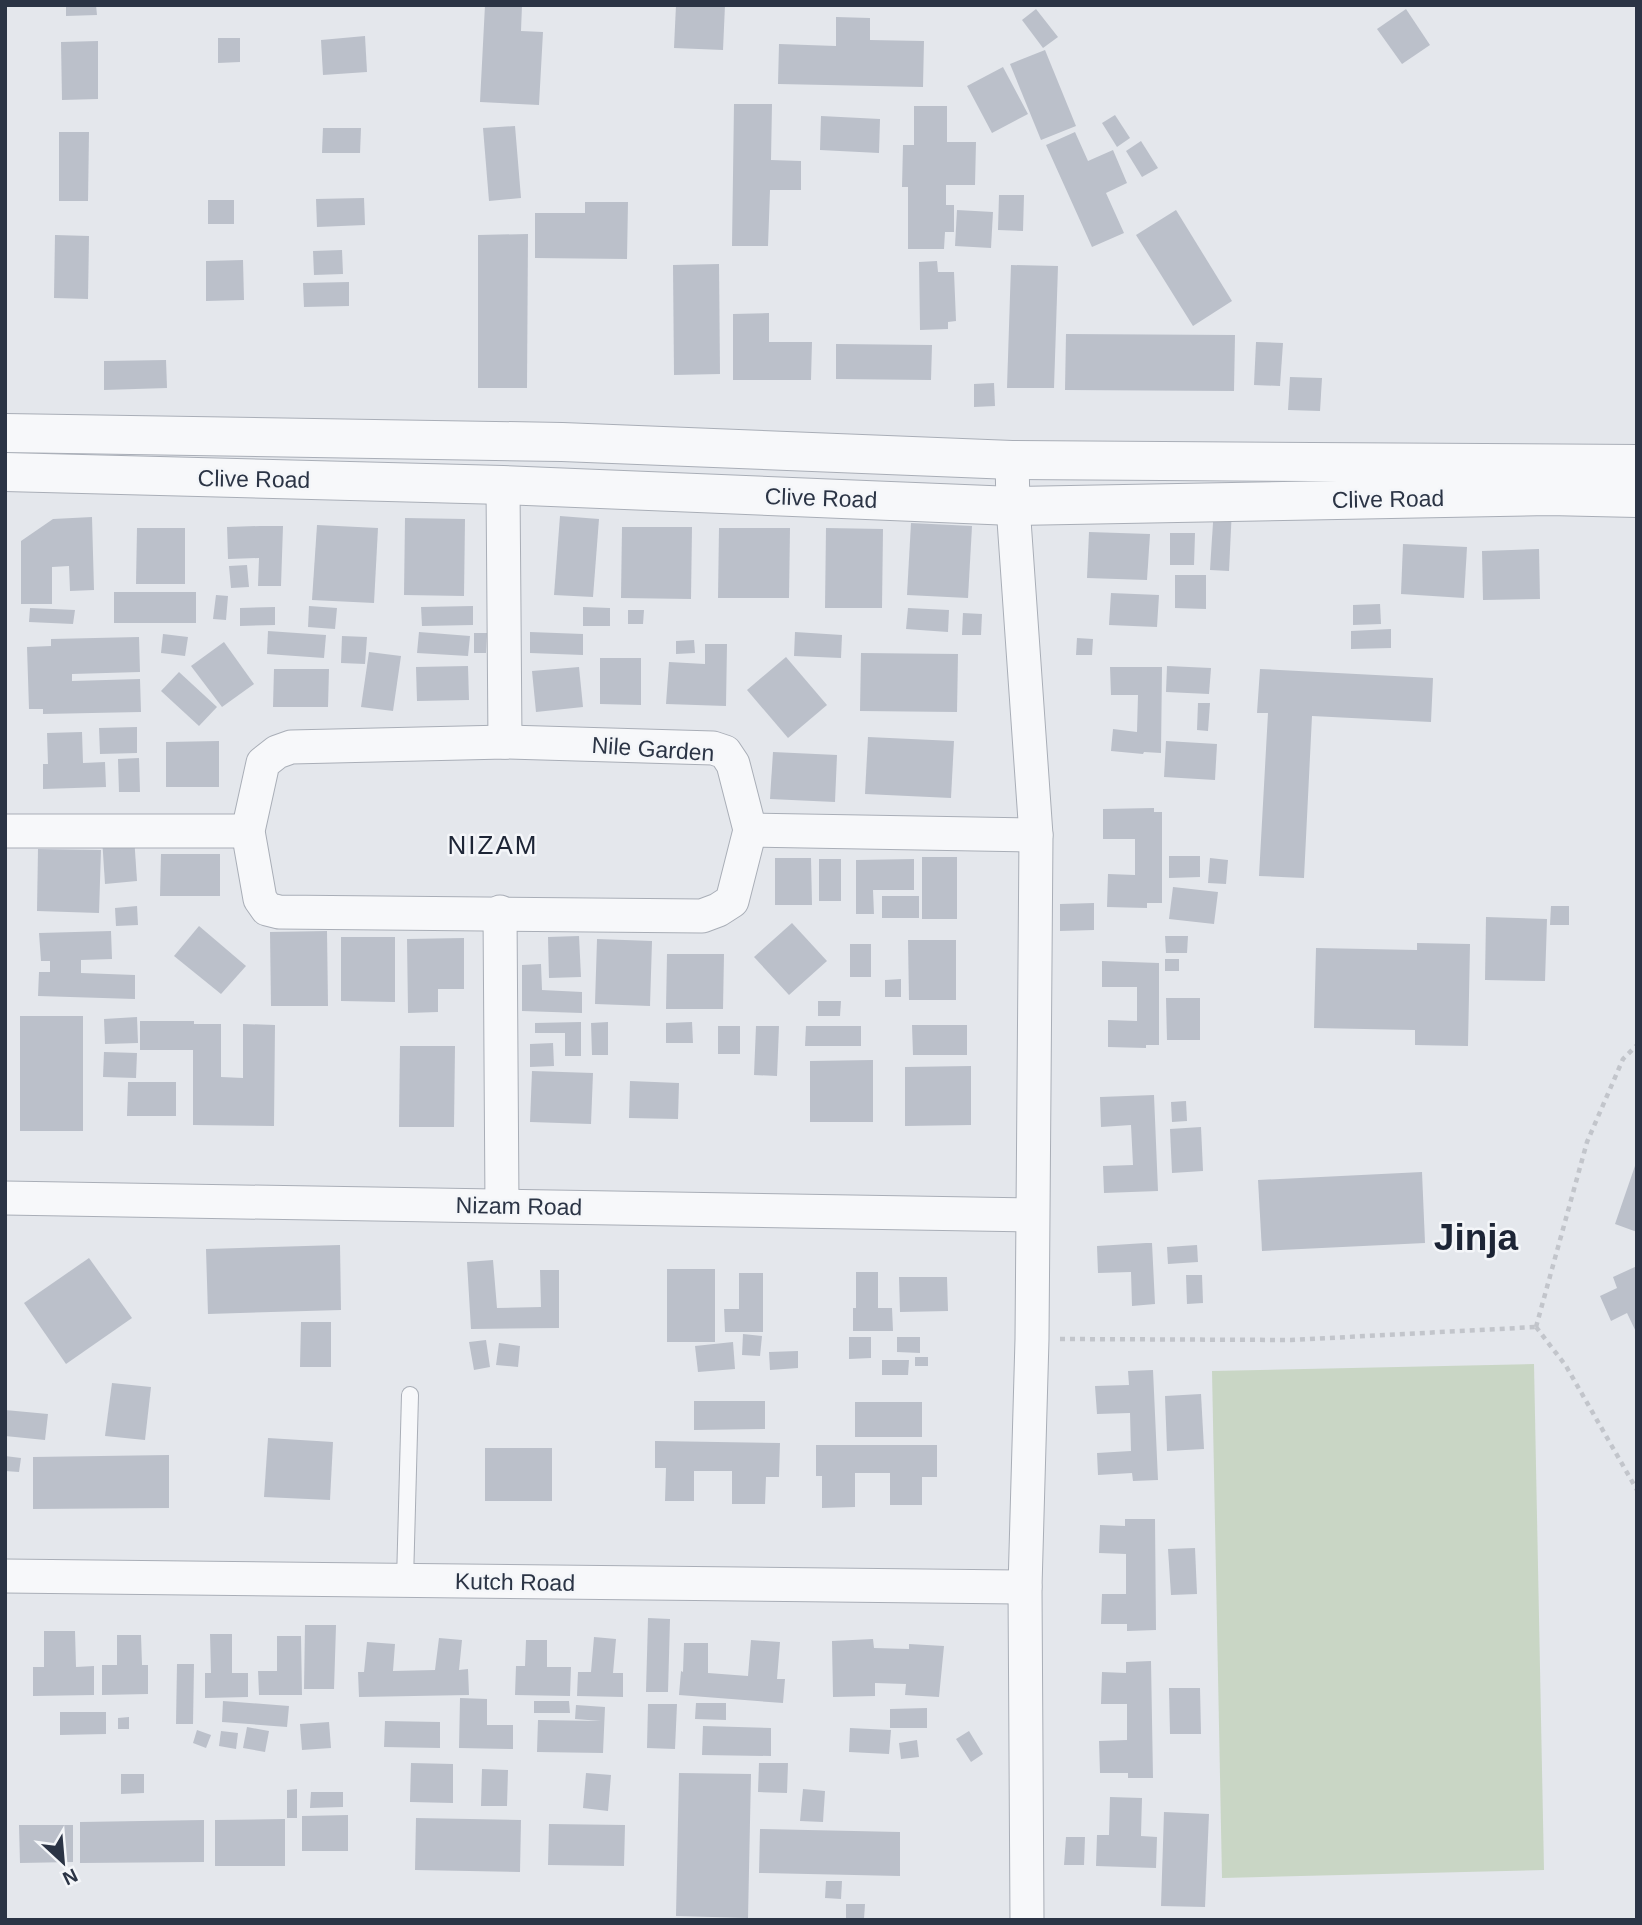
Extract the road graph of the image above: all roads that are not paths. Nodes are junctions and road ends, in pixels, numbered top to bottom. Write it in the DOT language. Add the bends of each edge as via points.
graph roads {
  1 [pos="5,433"];
  2 [pos="562,442"];
  3 [pos="1012,460"];
  4 [pos="1637,464"];
  5 [pos="5,472"];
  6 [pos="503,485"];
  7 [pos="564,488"];
  8 [pos="1637,498"];
  9 [pos="1013,506"];
  10 [pos="505,742"];
  11 [pos="750,830"];
  12 [pos="5,831"];
  13 [pos="248,831"];
  14 [pos="1037,835"];
  15 [pos="500,912"];
  16 [pos="5,1198"];
  17 [pos="502,1205"];
  18 [pos="1032,1215"];
  19 [pos="410,1395"];
  20 [pos="5,1576"];
  21 [pos="405,1581"];
  22 [pos="1025,1587"];
  23 [pos="1027,1920"];
  1 -- 2 [label="street, Clive Road"];
  2 -- 3 [label="street, Clive Road"];
  2 -- 7 [label="street"];
  3 -- 4 [label="street, Clive Road"];
  3 -- 9 [label="street"];
  5 -- 6 [label="street, Clive Road"];
  6 -- 7 [label="street, Clive Road"];
  6 -- 10 [label="street"];
  7 -- 9 [label="street, Clive Road"];
  8 -- 9 [label="street, Clive Road"];
  9 -- 14 [label="street"];
  10 -- 11 [label="street, Nile Garden" via="725,752 733,764"];
  10 -- 13 [label="street, Nile Garden" via="291,747 264,763"];
  11 -- 14 [label="street"];
  11 -- 15 [label="street, Nile Garden" via="732,901 702,916"];
  12 -- 13 [label="street"];
  13 -- 15 [label="street, Nile Garden" via="260,899 267,909"];
  14 -- 18 [label="street"];
  15 -- 17 [label="street"];
  16 -- 17 [label="street, Nizam Road"];
  17 -- 18 [label="street, Nizam Road"];
  18 -- 22 [label="street"];
  19 -- 21 [label="lane"];
  20 -- 21 [label="street, Kutch Road"];
  21 -- 22 [label="street, Kutch Road"];
  22 -- 23 [label="street"];
}
